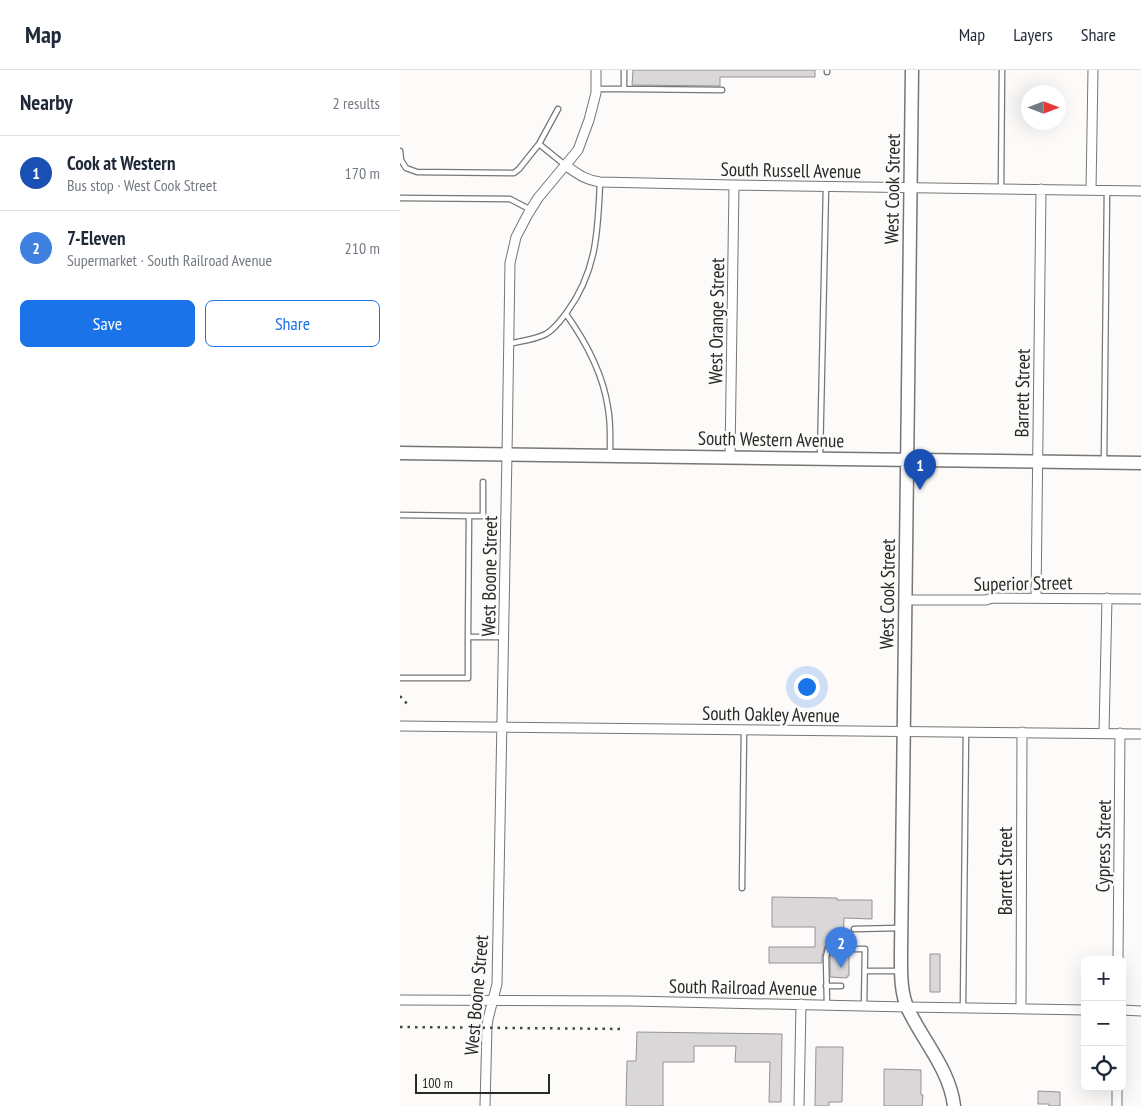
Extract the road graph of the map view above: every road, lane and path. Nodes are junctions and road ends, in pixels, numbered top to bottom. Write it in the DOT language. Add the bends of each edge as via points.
graph roads {
  1 [pos="596,70"];
  2 [pos="624,70"];
  3 [pos="912,70"];
  4 [pos="1002,70"];
  5 [pos="1093,70"];
  6 [pos="596,89"];
  7 [pos="624,89"];
  8 [pos="722,90"];
  9 [pos="558,108"];
  10 [pos="539,144"];
  11 [pos="400,151"];
  12 [pos="565,165"];
  13 [pos="600,182"];
  14 [pos="734,185"];
  15 [pos="826,186"];
  16 [pos="911,188"];
  17 [pos="1001,189"];
  18 [pos="1041,189"];
  19 [pos="1091,190"];
  20 [pos="1107,190"];
  21 [pos="1141,191"];
  22 [pos="400,198"];
  23 [pos="531,210"];
  24 [pos="566,314"];
  25 [pos="508,344"];
  26 [pos="400,453"];
  27 [pos="507,454"];
  28 [pos="610,456"];
  29 [pos="730,458"];
  30 [pos="820,459"];
  31 [pos="907,460"];
  32 [pos="1037,462"];
  33 [pos="1104,463"];
  34 [pos="1141,463"];
  35 [pos="483,482"];
  36 [pos="400,515"];
  37 [pos="469,516"];
  38 [pos="1036,598"];
  39 [pos="1107,598"];
  40 [pos="1141,599"];
  41 [pos="906,600"];
  42 [pos="468,637"];
  43 [pos="504,637"];
  44 [pos="400,678"];
  45 [pos="400,726"];
  46 [pos="502,727"];
  47 [pos="744,730"];
  48 [pos="904,732"];
  49 [pos="966,732"];
  50 [pos="1022,732"];
  51 [pos="1104,733"];
  52 [pos="1120,733"];
  53 [pos="1141,734"];
  54 [pos="742,888"];
  55 [pos="901,928"];
  56 [pos="854,929"];
  57 [pos="1118,956"];
  58 [pos="865,971"];
  59 [pos="901,971"];
  60 [pos="826,986"];
  61 [pos="841,986"];
  62 [pos="493,999"];
  63 [pos="400,1000"];
  64 [pos="801,1004"];
  65 [pos="827,1005"];
  66 [pos="963,1005"];
  67 [pos="864,1006"];
  68 [pos="907,1008"];
  69 [pos="1021,1009"];
  70 [pos="1081,1010"];
  71 [pos="1126,1010"];
  72 [pos="1141,1010"];
  73 [pos="1117,1091"];
  74 [pos="485,1106"];
  75 [pos="799,1106"];
  76 [pos="954,1106"];
  77 [pos="1116,1106"];
  1 -- 6 [label="street, West Boone Street"];
  2 -- 7 [label="lane"];
  3 -- 16 [label="street, West Cook Street"];
  4 -- 17 [label="lane"];
  5 -- 19 [label="street"];
  6 -- 7 [label="lane"];
  6 -- 12 [label="street, West Boone Street" via="590,120 578,150"];
  7 -- 8 [label="lane"];
  9 -- 10 [label="lane"];
  10 -- 11 [label="lane" via="514,173 417,172 406,168"];
  10 -- 12 [label="lane"];
  12 -- 13 [label="street, South Russell Avenue" via="584,178"];
  12 -- 23 [label="street, West Boone Street"];
  13 -- 14 [label="street, South Russell Avenue"];
  13 -- 24 [label="lane" via="598,235 592,262 580,292"];
  14 -- 15 [label="street, South Russell Avenue"];
  14 -- 29 [label="street, West Orange Street"];
  15 -- 16 [label="street, South Russell Avenue"];
  15 -- 30 [label="lane"];
  16 -- 17 [label="street, South Russell Avenue"];
  16 -- 31 [label="street, West Cook Street"];
  17 -- 18 [label="street, South Russell Avenue"];
  18 -- 19 [label="street, South Russell Avenue"];
  18 -- 32 [label="street, Barrett Street"];
  19 -- 20 [label="street, South Russell Avenue"];
  20 -- 21 [label="street, South Russell Avenue"];
  20 -- 33 [label="lane"];
  22 -- 23 [label="lane" via="510,199"];
  23 -- 25 [label="street, West Boone Street" via="516,237 510,263"];
  24 -- 25 [label="lane" via="540,337"];
  24 -- 28 [label="lane" via="586,345 604,390 610,425"];
  25 -- 27 [label="street, West Boone Street"];
  26 -- 27 [label="street, South Western Avenue"];
  27 -- 28 [label="street, South Western Avenue"];
  27 -- 43 [label="street, West Boone Street"];
  28 -- 29 [label="street, South Western Avenue"];
  29 -- 30 [label="street, South Western Avenue"];
  30 -- 31 [label="street, South Western Avenue"];
  31 -- 32 [label="street, South Western Avenue"];
  31 -- 41 [label="street, West Cook Street"];
  32 -- 33 [label="street, South Western Avenue"];
  32 -- 38 [label="street, Barrett Street"];
  33 -- 34 [label="street, South Western Avenue"];
  35 -- 37 [label="lane" via="482,516"];
  36 -- 37 [label="lane"];
  37 -- 42 [label="lane"];
  38 -- 39 [label="street, Superior Street"];
  38 -- 41 [label="street, Superior Street"];
  39 -- 40 [label="street, Superior Street"];
  39 -- 51 [label="street"];
  41 -- 48 [label="street, West Cook Street"];
  42 -- 43 [label="lane"];
  42 -- 44 [label="lane" via="468,678"];
  43 -- 46 [label="street, West Boone Street"];
  45 -- 46 [label="street, South Oakley Avenue"];
  46 -- 47 [label="street, South Oakley Avenue"];
  46 -- 62 [label="street, West Boone Street" via="497,984"];
  47 -- 48 [label="street, South Oakley Avenue"];
  47 -- 54 [label="lane"];
  48 -- 49 [label="street, South Oakley Avenue"];
  48 -- 55 [label="street, West Cook Street"];
  49 -- 50 [label="street, South Oakley Avenue"];
  49 -- 66 [label="lane"];
  50 -- 51 [label="street, South Oakley Avenue"];
  50 -- 69 [label="street, Barrett Street"];
  51 -- 52 [label="street, South Oakley Avenue"];
  52 -- 53 [label="street, South Oakley Avenue"];
  52 -- 57 [label="street, Cypress Street"];
  55 -- 56 [label="lane"];
  55 -- 59 [label="street, West Cook Street"];
  58 -- 59 [label="lane"];
  58 -- 60 [label="lane" via="865,949 828,949"];
  58 -- 67 [label="lane"];
  59 -- 68 [label="street, West Cook Street"];
  60 -- 61 [label="lane"];
  60 -- 65 [label="lane"];
  62 -- 63 [label="street, South Railroad Avenue"];
  62 -- 64 [label="street, South Railroad Avenue"];
  62 -- 74 [label="street, West Boone Street" via="486,1037"];
  64 -- 65 [label="street, South Railroad Avenue"];
  64 -- 75 [label="street"];
  65 -- 67 [label="street, South Railroad Avenue"];
  67 -- 68 [label="street, South Railroad Avenue"];
  68 -- 69 [label="street, South Railroad Avenue"];
  68 -- 76 [label="street, West Cook Street" via="947,1079"];
  69 -- 70 [label="street, South Railroad Avenue"];
  71 -- 72 [label="street"];
  73 -- 77 [label="street"];
}
